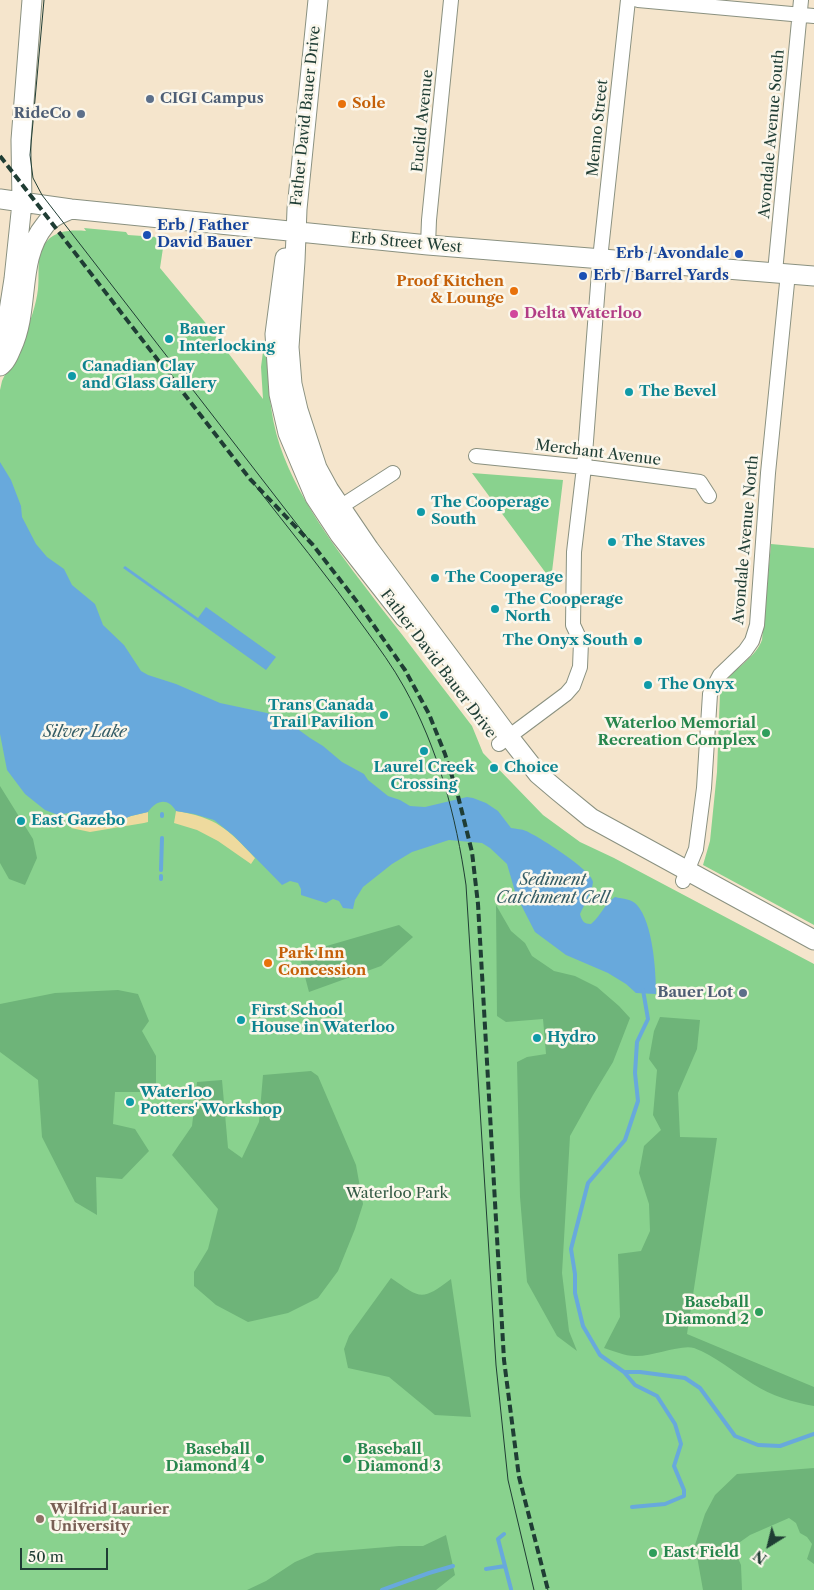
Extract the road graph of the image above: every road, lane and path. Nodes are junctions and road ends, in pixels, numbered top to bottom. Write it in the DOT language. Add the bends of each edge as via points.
graph roads {
  1 [pos="32,0"];
  2 [pos="318,0"];
  3 [pos="451,0"];
  4 [pos="628,0"];
  5 [pos="638,0"];
  6 [pos="801,0"];
  7 [pos="799,15"];
  8 [pos="814,16"];
  9 [pos="0,199"];
  10 [pos="22,203"];
  11 [pos="72,209"];
  12 [pos="295,233"];
  13 [pos="428,245"];
  14 [pos="600,259"];
  15 [pos="782,272"];
  16 [pos="814,276"];
  17 [pos="0,343"];
  18 [pos="0,366"];
  19 [pos="476,456"];
  20 [pos="584,467"];
  21 [pos="393,473"];
  22 [pos="709,496"];
  23 [pos="333,511"];
  24 [pos="504,741"];
  25 [pos="685,876"];
  26 [pos="814,940"];
  27 [pos="814,952"];
  1 -- 10 [label="street" via="21,140"];
  2 -- 12 [label="street, Father David Bauer Drive"];
  3 -- 13 [label="street, Euclid Avenue"];
  4 -- 14 [label="street, Menno Street"];
  5 -- 7 [label="street"];
  6 -- 7 [label="street, Avondale Avenue South"];
  7 -- 8 [label="street"];
  7 -- 15 [label="street, Avondale Avenue South"];
  9 -- 10 [label="street, Erb Street West"];
  10 -- 11 [label="street, Erb Street West"];
  10 -- 17 [label="street" via="6,330"];
  11 -- 12 [label="street, Erb Street West"];
  11 -- 18 [label="street" via="49,220 34,243 26,267 23,308 15,339 4,364"];
  12 -- 13 [label="street, Erb Street West"];
  12 -- 23 [label="street, Father David Bauer Drive" via="284,261 278,300 275,334 279,394 288,433 315,497"];
  13 -- 14 [label="street, Erb Street West"];
  14 -- 15 [label="street, Erb Street West"];
  14 -- 20 [label="street, Menno Street"];
  15 -- 16 [label="street, Erb Street West"];
  15 -- 25 [label="street, Avondale Avenue North" via="757,625 752,641 720,676 710,694 704,788 696,848"];
  19 -- 20 [label="street, Merchant Avenue"];
  20 -- 22 [label="street, Merchant Avenue" via="700,482"];
  20 -- 24 [label="street, Menno Street" via="574,552 573,625 581,642 580,667 573,686 566,694"];
  21 -- 23 [label="street"];
  23 -- 24 [label="street, Father David Bauer Drive" via="340,535"];
  24 -- 25 [label="street, Father David Bauer Drive" via="526,777 571,818 608,842"];
  25 -- 26 [label="street, Father David Bauer Drive"];
  25 -- 27 [label="street, Father David Bauer Drive"];
}
